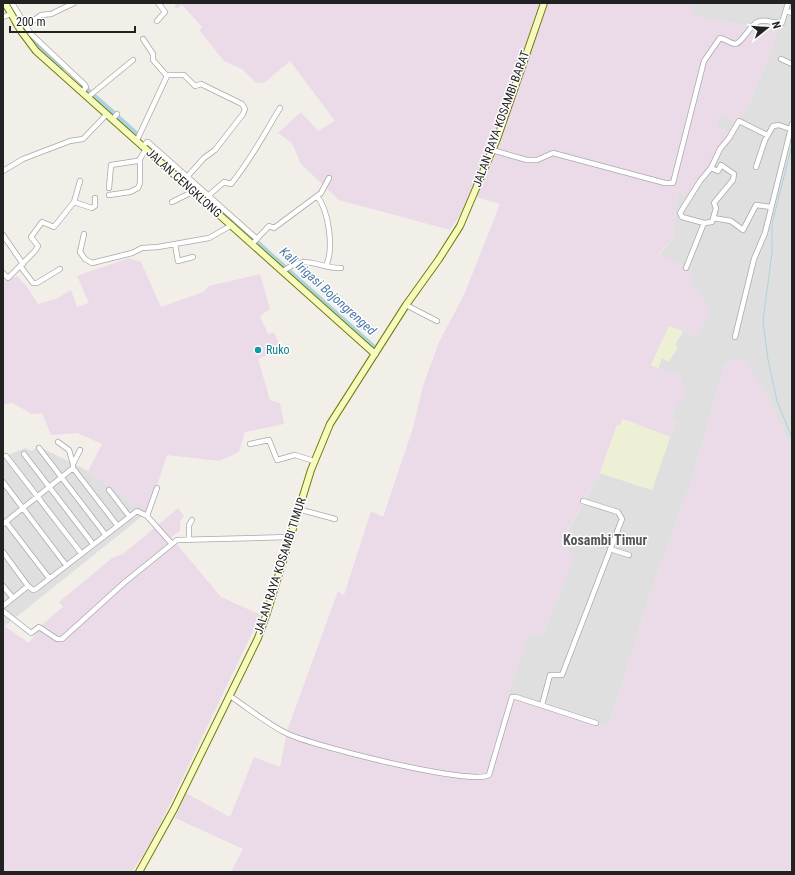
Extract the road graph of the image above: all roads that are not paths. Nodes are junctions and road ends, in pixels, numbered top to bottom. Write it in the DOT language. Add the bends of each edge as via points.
graph roads {
  1 [pos="5,3"];
  2 [pos="12,3"];
  3 [pos="74,3"];
  4 [pos="158,3"];
  5 [pos="544,3"];
  6 [pos="788,3"];
  7 [pos="786,11"];
  8 [pos="792,13"];
  9 [pos="11,14"];
  10 [pos="3,17"];
  11 [pos="157,21"];
  12 [pos="26,26"];
  13 [pos="143,39"];
  14 [pos="781,59"];
  15 [pos="133,60"];
  16 [pos="792,64"];
  17 [pos="167,75"];
  18 [pos="83,90"];
  19 [pos="91,95"];
  20 [pos="280,108"];
  21 [pos="107,114"];
  22 [pos="792,124"];
  23 [pos="790,129"];
  24 [pos="767,135"];
  25 [pos="137,140"];
  26 [pos="145,146"];
  27 [pos="492,150"];
  28 [pos="140,159"];
  29 [pos="169,165"];
  30 [pos="756,167"];
  31 [pos="711,168"];
  32 [pos="3,171"];
  33 [pos="186,178"];
  34 [pos="329,178"];
  35 [pos="80,181"];
  36 [pos="192,187"];
  37 [pos="109,188"];
  38 [pos="109,195"];
  39 [pos="208,196"];
  40 [pos="318,196"];
  41 [pos="96,198"];
  42 [pos="74,202"];
  43 [pos="172,202"];
  44 [pos="771,207"];
  45 [pos="713,218"];
  46 [pos="704,224"];
  47 [pos="232,225"];
  48 [pos="3,234"];
  49 [pos="84,234"];
  50 [pos="255,242"];
  51 [pos="175,244"];
  52 [pos="193,257"];
  53 [pos="22,266"];
  54 [pos="326,266"];
  55 [pos="341,268"];
  56 [pos="686,268"];
  57 [pos="60,269"];
  58 [pos="285,269"];
  59 [pos="3,273"];
  60 [pos="406,305"];
  61 [pos="438,321"];
  62 [pos="735,337"];
  63 [pos="375,354"];
  64 [pos="58,442"];
  65 [pos="250,444"];
  66 [pos="38,448"];
  67 [pos="80,450"];
  68 [pos="24,454"];
  69 [pos="6,456"];
  70 [pos="314,461"];
  71 [pos="73,466"];
  72 [pos="62,477"];
  73 [pos="3,482"];
  74 [pos="50,487"];
  75 [pos="157,488"];
  76 [pos="109,490"];
  77 [pos="38,497"];
  78 [pos="583,501"];
  79 [pos="23,508"];
  80 [pos="298,509"];
  81 [pos="129,516"];
  82 [pos="147,516"];
  83 [pos="335,519"];
  84 [pos="192,520"];
  85 [pos="4,523"];
  86 [pos="117,525"];
  87 [pos="105,534"];
  88 [pos="289,537"];
  89 [pos="189,539"];
  90 [pos="93,544"];
  91 [pos="172,544"];
  92 [pos="610,549"];
  93 [pos="3,552"];
  94 [pos="81,553"];
  95 [pos="629,555"];
  96 [pos="66,565"];
  97 [pos="49,578"];
  98 [pos="3,586"];
  99 [pos="28,586"];
  100 [pos="13,598"];
  101 [pos="3,606"];
  102 [pos="3,611"];
  103 [pos="230,696"];
  104 [pos="542,705"];
  105 [pos="596,724"];
  106 [pos="140,872"];
  1 -- 9 [label="main road, JALAN CENGKLONG"];
  2 -- 12 [label="street"];
  3 -- 12 [label="street" via="51,14 41,15"];
  4 -- 11 [label="street" via="165,12"];
  5 -- 27 [label="main road, JALAN RAYA KOSAMBI BARAT"];
  6 -- 7 [label="street"];
  7 -- 8 [label="street"];
  7 -- 27 [label="street" via="782,23 765,20 758,22 737,44 720,38 709,51 704,61 673,183 553,153 537,160 527,160"];
  9 -- 10 [label="street"];
  9 -- 18 [label="main road, JALAN CENGKLONG" via="36,51"];
  12 -- 18 [label="street" via="40,44 83,83"];
  13 -- 17 [label="street" via="153,54 153,60"];
  14 -- 16 [label="street"];
  15 -- 19 [label="street"];
  17 -- 25 [label="street"];
  17 -- 33 [label="street" via="184,75 195,86 201,84 242,104 245,109 216,150 204,158"];
  18 -- 19 [label="main road, JALAN CENGKLONG"];
  19 -- 21 [label="main road, JALAN CENGKLONG"];
  20 -- 39 [label="street" via="241,172 231,184 224,182"];
  21 -- 25 [label="main road, JALAN CENGKLONG" via="115,116"];
  21 -- 32 [label="street" via="82,139 23,159"];
  22 -- 23 [label="street"];
  23 -- 24 [label="street" via="775,125"];
  23 -- 44 [label="street"];
  24 -- 30 [label="street"];
  24 -- 31 [label="street" via="739,121"];
  25 -- 26 [label="main road, JALAN CENGKLONG"];
  26 -- 28 [label="street"];
  26 -- 29 [label="main road, JALAN CENGKLONG"];
  27 -- 60 [label="main road, JALAN RAYA KOSAMBI BARAT" via="460,226"];
  28 -- 37 [label="street" via="111,164"];
  28 -- 38 [label="street" via="138,188 130,192"];
  29 -- 33 [label="street"];
  29 -- 36 [label="main road, JALAN CENGKLONG"];
  31 -- 45 [label="street" via="718,170 721,166 734,174 733,180 714,203 716,208"];
  31 -- 46 [label="street" via="680,213 682,217"];
  33 -- 36 [label="street"];
  34 -- 40 [label="street"];
  35 -- 42 [label="street"];
  36 -- 39 [label="street"];
  36 -- 43 [label="street"];
  36 -- 47 [label="main road, JALAN CENGKLONG"];
  39 -- 50 [label="street"];
  40 -- 50 [label="street" via="274,228 269,226"];
  40 -- 54 [label="street" via="327,219 330,258"];
  41 -- 42 [label="street" via="95,206 92,208"];
  42 -- 53 [label="street" via="54,227 42,222 31,238 38,247"];
  44 -- 45 [label="street" via="756,204 743,230 730,221"];
  44 -- 62 [label="street" via="765,233 754,259"];
  45 -- 46 [label="street" via="711,224"];
  46 -- 56 [label="street"];
  47 -- 50 [label="main road, JALAN CENGKLONG"];
  47 -- 51 [label="street" via="209,238"];
  48 -- 53 [label="street"];
  49 -- 51 [label="street" via="80,252 92,263 142,248"];
  50 -- 58 [label="main road, JALAN CENGKLONG"];
  51 -- 52 [label="street" via="178,261"];
  53 -- 57 [label="street" via="33,283"];
  53 -- 59 [label="street" via="8,278"];
  54 -- 55 [label="street"];
  54 -- 58 [label="street" via="302,261"];
  58 -- 63 [label="main road, JALAN CENGKLONG"];
  60 -- 61 [label="street"];
  60 -- 63 [label="main road, JALAN RAYA KOSAMBI BARAT"];
  63 -- 70 [label="main road, JALAN RAYA KOSAMBI TIMUR" via="330,424"];
  64 -- 71 [label="street" via="70,451"];
  65 -- 70 [label="street" via="270,440 277,460 295,455"];
  66 -- 72 [label="street"];
  67 -- 71 [label="street"];
  68 -- 74 [label="street"];
  69 -- 77 [label="street"];
  70 -- 80 [label="main road, JALAN RAYA KOSAMBI TIMUR"];
  71 -- 72 [label="street"];
  71 -- 86 [label="street"];
  72 -- 74 [label="street"];
  72 -- 87 [label="street"];
  73 -- 79 [label="street"];
  74 -- 77 [label="street"];
  74 -- 90 [label="street"];
  75 -- 82 [label="street"];
  76 -- 81 [label="street"];
  77 -- 79 [label="street"];
  77 -- 94 [label="street"];
  78 -- 92 [label="street" via="618,512 622,516"];
  79 -- 85 [label="street"];
  79 -- 96 [label="street"];
  80 -- 83 [label="street"];
  80 -- 88 [label="main road, JALAN RAYA KOSAMBI TIMUR"];
  81 -- 82 [label="street" via="137,511"];
  81 -- 86 [label="street"];
  82 -- 91 [label="street"];
  84 -- 89 [label="street" via="189,525"];
  85 -- 97 [label="street"];
  86 -- 87 [label="street"];
  87 -- 90 [label="street"];
  88 -- 89 [label="street"];
  88 -- 103 [label="main road, JALAN RAYA KOSAMBI TIMUR" via="266,616"];
  89 -- 91 [label="street" via="178,539"];
  90 -- 94 [label="street"];
  91 -- 102 [label="street" via="125,582 62,640 39,627 29,632"];
  92 -- 95 [label="street"];
  92 -- 104 [label="street" via="562,675 550,675"];
  93 -- 99 [label="street"];
  94 -- 96 [label="street"];
  96 -- 97 [label="street"];
  97 -- 99 [label="street" via="36,589"];
  98 -- 100 [label="street"];
  99 -- 100 [label="street"];
  100 -- 101 [label="street"];
  103 -- 104 [label="street" via="285,733 421,770 483,778 489,776 491,771 512,697"];
  103 -- 106 [label="main road, JALAN RAYA KOSAMBI TIMUR"];
  104 -- 105 [label="street"];
}
